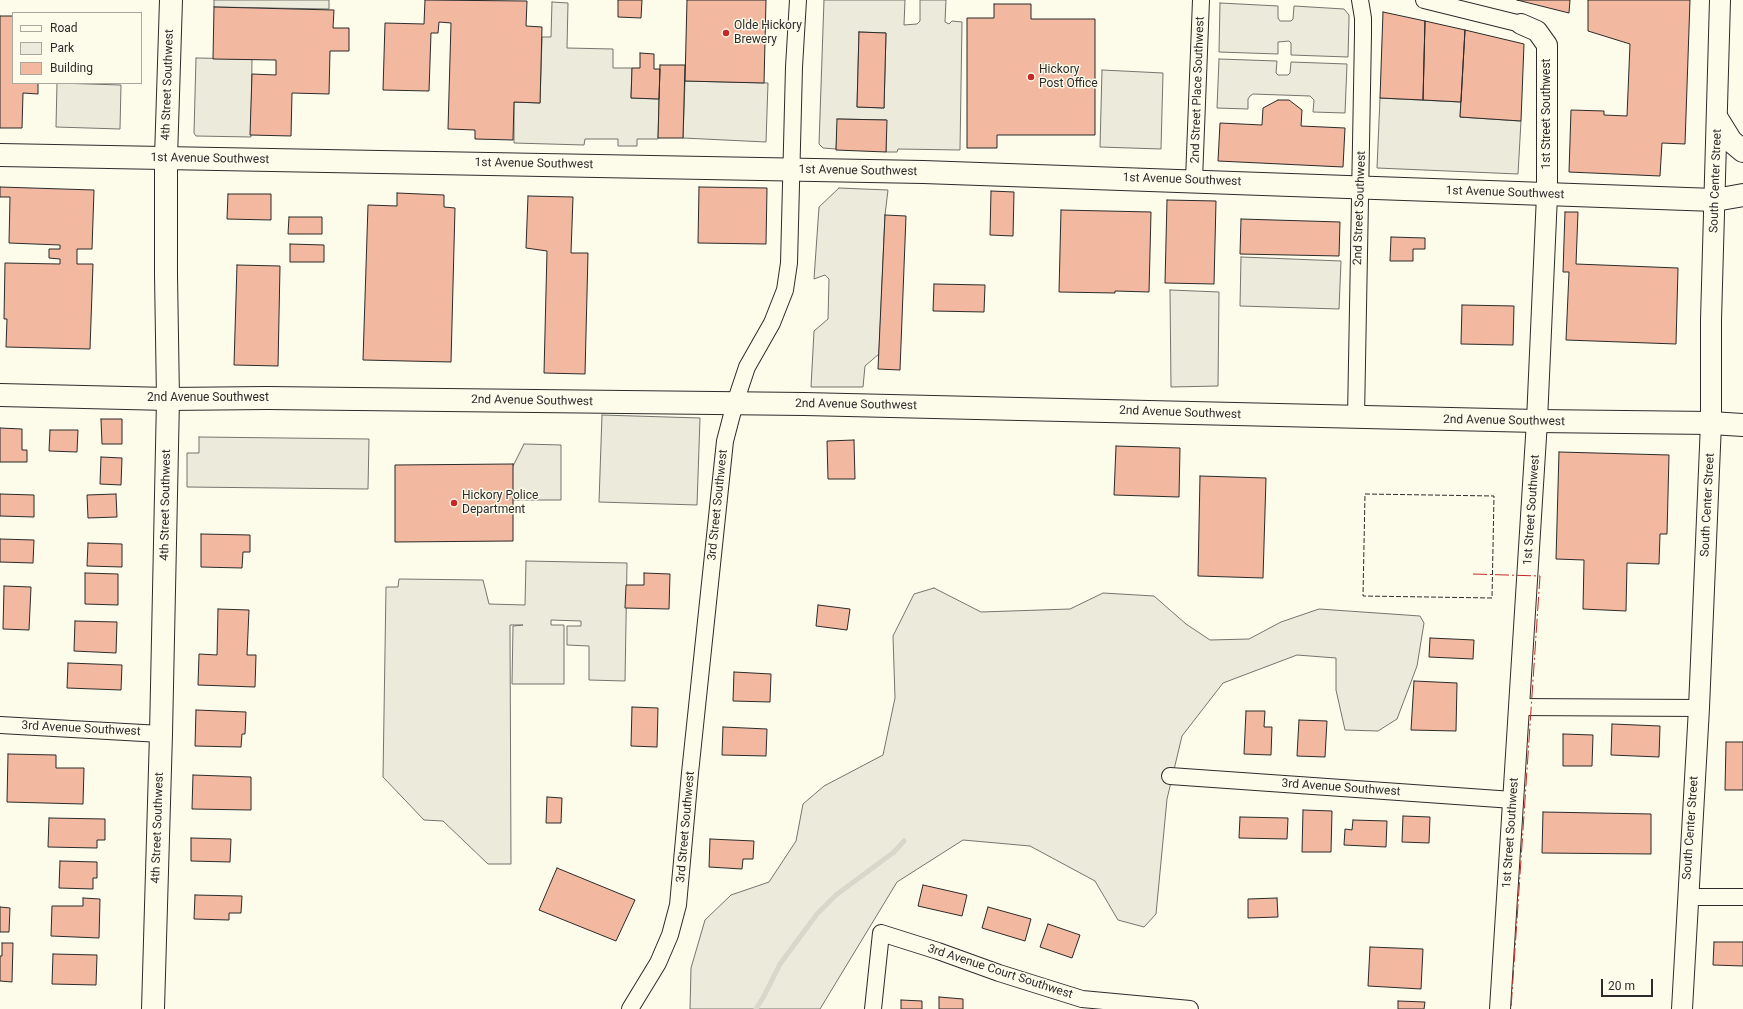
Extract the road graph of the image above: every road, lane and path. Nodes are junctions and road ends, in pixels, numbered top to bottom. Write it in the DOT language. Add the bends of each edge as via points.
graph roads {
  1 [pos="171,0"];
  2 [pos="798,0"];
  3 [pos="1201,0"];
  4 [pos="1360,0"];
  5 [pos="1424,0"];
  6 [pos="1720,0"];
  7 [pos="1521,24"];
  8 [pos="1718,120"];
  9 [pos="1743,151"];
  10 [pos="0,155"];
  11 [pos="166,158"];
  12 [pos="791,170"];
  13 [pos="1194,180"];
  14 [pos="1361,187"];
  15 [pos="1547,195"];
  16 [pos="1743,195"];
  17 [pos="1715,200"];
  18 [pos="0,395"];
  19 [pos="168,399"];
  20 [pos="735,403"];
  21 [pos="1356,417"];
  22 [pos="1537,422"];
  23 [pos="1711,424"];
  24 [pos="1743,426"];
  25 [pos="1519,707"];
  26 [pos="1699,708"];
  27 [pos="0,725"];
  28 [pos="161,734"];
  29 [pos="1170,776"];
  30 [pos="1513,800"];
  31 [pos="1687,897"];
  32 [pos="1743,897"];
  33 [pos="153,1009"];
  34 [pos="630,1009"];
  35 [pos="873,1009"];
  36 [pos="1190,1009"];
  37 [pos="1500,1009"];
  38 [pos="1682,1009"];
  1 -- 11 [label="main road, 4th Street Southwest"];
  2 -- 12 [label="street, 3rd Street Southwest"];
  3 -- 13 [label="street, 2nd Street Place Southwest"];
  4 -- 14 [label="street, 2nd Street Southwest" via="1363,18"];
  5 -- 7 [label="street"];
  6 -- 8 [label="street, South Center Street"];
  7 -- 15 [label="street, 1st Street Southwest" via="1537,31 1547,45"];
  8 -- 9 [label="main road" via="1731,141"];
  8 -- 17 [label="street, South Center Street"];
  10 -- 11 [label="main road, 1st Avenue Southwest"];
  11 -- 12 [label="main road, 1st Avenue Southwest"];
  11 -- 19 [label="main road, 4th Street Southwest"];
  12 -- 13 [label="main road, 1st Avenue Southwest"];
  12 -- 20 [label="street, 3rd Street Southwest" via="789,263 784,290 772,323 747,366"];
  13 -- 14 [label="main road, 1st Avenue Southwest"];
  14 -- 15 [label="main road, 1st Avenue Southwest"];
  14 -- 21 [label="street, 2nd Street Southwest"];
  15 -- 17 [label="main road, 1st Avenue Southwest"];
  15 -- 22 [label="street, 1st Street Southwest"];
  16 -- 17 [label="main road, 1st Avenue Southwest"];
  17 -- 23 [label="street, South Center Street"];
  18 -- 19 [label="main road, 2nd Avenue Southwest"];
  19 -- 20 [label="main road, 2nd Avenue Southwest"];
  19 -- 28 [label="main road, 4th Street Southwest"];
  20 -- 21 [label="main road, 2nd Avenue Southwest"];
  20 -- 34 [label="street, 3rd Street Southwest" via="725,441 678,905 670,935 658,963"];
  21 -- 22 [label="main road, 2nd Avenue Southwest"];
  22 -- 23 [label="main road, 2nd Avenue Southwest"];
  22 -- 25 [label="street, 1st Street Southwest"];
  23 -- 24 [label="main road, 2nd Avenue Southwest"];
  23 -- 26 [label="street, South Center Street"];
  25 -- 26 [label="street"];
  25 -- 30 [label="street, 1st Street Southwest"];
  26 -- 31 [label="street, South Center Street"];
  27 -- 28 [label="street, 3rd Avenue Southwest"];
  28 -- 33 [label="main road, 4th Street Southwest"];
  29 -- 30 [label="street, 3rd Avenue Southwest"];
  30 -- 37 [label="street, 1st Street Southwest"];
  31 -- 32 [label="street"];
  31 -- 38 [label="street, South Center Street"];
  35 -- 36 [label="street, 3rd Avenue Court Southwest" via="881,933 1082,1000"];
}
